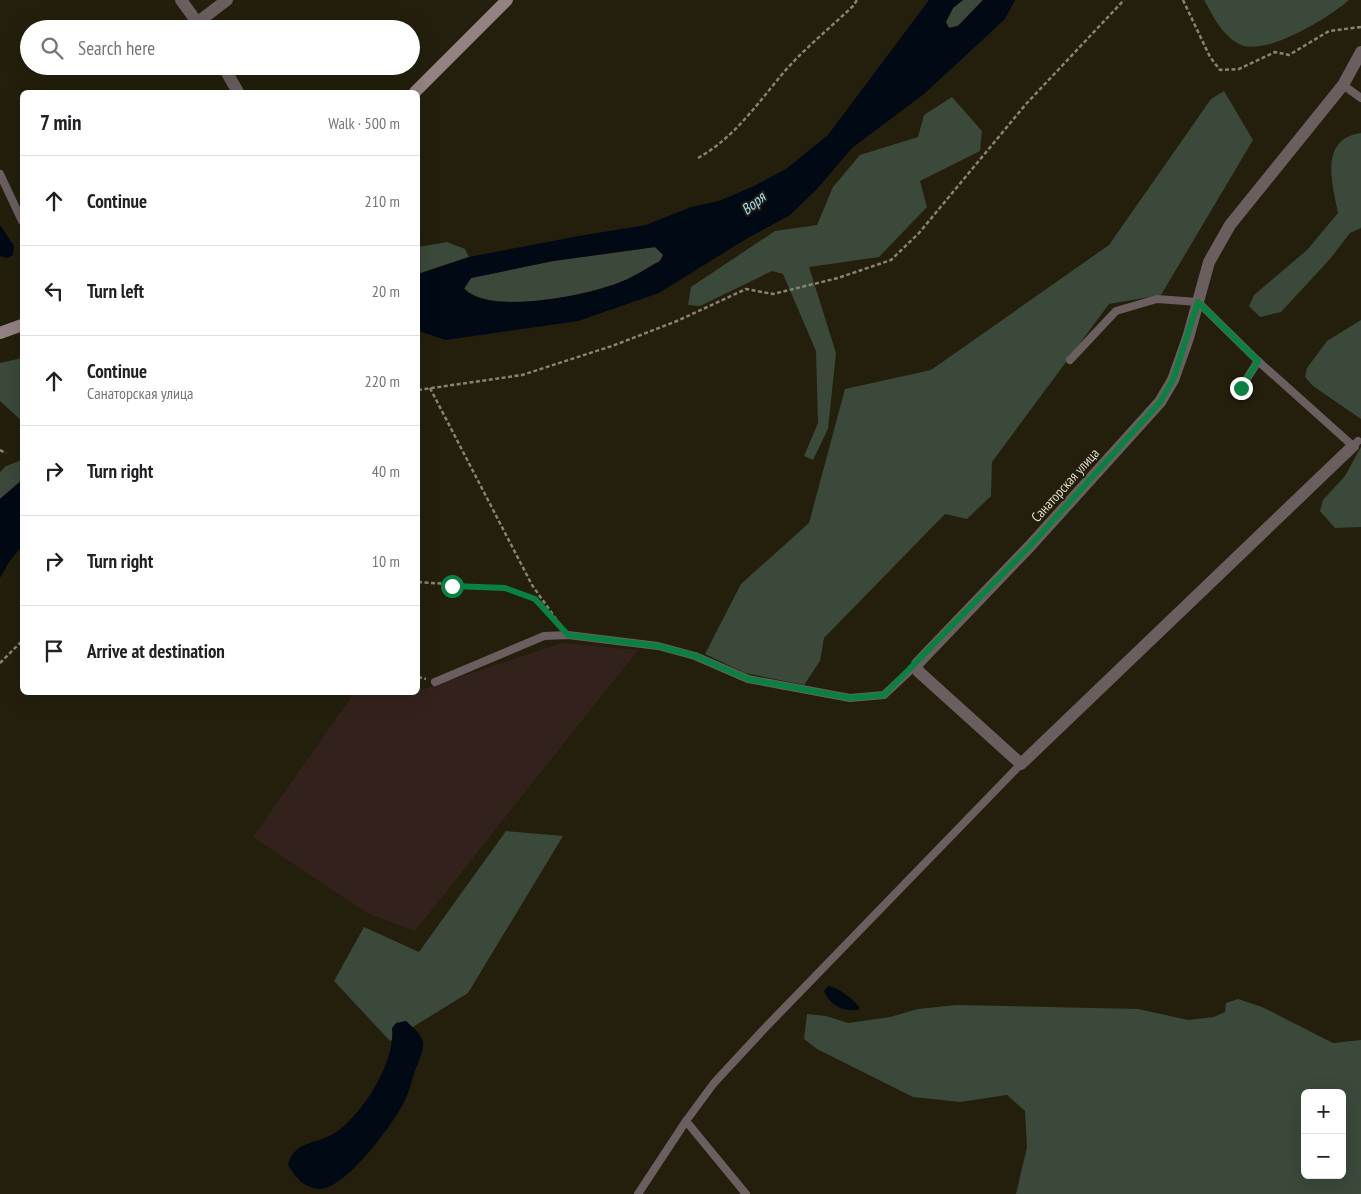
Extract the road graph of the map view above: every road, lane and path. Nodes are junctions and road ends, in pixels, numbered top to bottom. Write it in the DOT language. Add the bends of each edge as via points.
graph roads {
  1 [pos="181,0"];
  2 [pos="227,0"];
  3 [pos="507,0"];
  4 [pos="856,0"];
  5 [pos="1124,0"];
  6 [pos="1184,0"];
  7 [pos="196,20"];
  8 [pos="205,20"];
  9 [pos="1361,27"];
  10 [pos="1361,52"];
  11 [pos="228,75"];
  12 [pos="1343,85"];
  13 [pos="237,90"];
  14 [pos="417,90"];
  15 [pos="1361,98"];
  16 [pos="698,158"];
  17 [pos="0,174"];
  18 [pos="20,217"];
  19 [pos="1198,302"];
  20 [pos="20,326"];
  21 [pos="0,333"];
  22 [pos="1070,360"];
  23 [pos="1258,361"];
  24 [pos="430,388"];
  25 [pos="1241,388"];
  26 [pos="420,390"];
  27 [pos="1355,444"];
  28 [pos="0,450"];
  29 [pos="6,452"];
  30 [pos="420,582"];
  31 [pos="568,635"];
  32 [pos="20,643"];
  33 [pos="0,662"];
  34 [pos="916,664"];
  35 [pos="435,682"];
  36 [pos="1021,764"];
  37 [pos="686,1121"];
  38 [pos="638,1194"];
  39 [pos="746,1194"];
  1 -- 7 [label="street"];
  2 -- 8 [label="street"];
  3 -- 14 [label="street"];
  4 -- 16 [label="path" via="784,72 754,111 711,151"];
  5 -- 24 [label="path" via="1026,104 919,232 891,260 838,278 773,294 746,289 622,343 522,375"];
  6 -- 9 [label="path" via="1210,58 1220,70 1239,68 1275,52 1290,55 1329,31"];
  10 -- 12 [label="street, Санаторская улица"];
  11 -- 13 [label="street"];
  12 -- 15 [label="lane"];
  12 -- 19 [label="street, Санаторская улица" via="1230,225 1209,262"];
  17 -- 18 [label="lane"];
  19 -- 22 [label="lane" via="1157,299 1116,311"];
  19 -- 23 [label="lane"];
  19 -- 34 [label="street, Санаторская улица" via="1173,380 1160,402 1030,546"];
  20 -- 21 [label="street"];
  23 -- 25 [label="lane"];
  23 -- 27 [label="lane"];
  24 -- 26 [label="path"];
  24 -- 31 [label="path" via="532,585"];
  27 -- 36 [label="street"];
  28 -- 29 [label="path"];
  30 -- 31 [label="path" via="505,588 535,599"];
  31 -- 34 [label="lane" via="658,646 695,656 748,679 850,698 884,695"];
  31 -- 35 [label="lane" via="544,636"];
  32 -- 33 [label="path"];
  34 -- 36 [label="street" via="918,671"];
  36 -- 37 [label="lane" via="764,1029 714,1083"];
  37 -- 38 [label="lane"];
  37 -- 39 [label="lane"];
}
